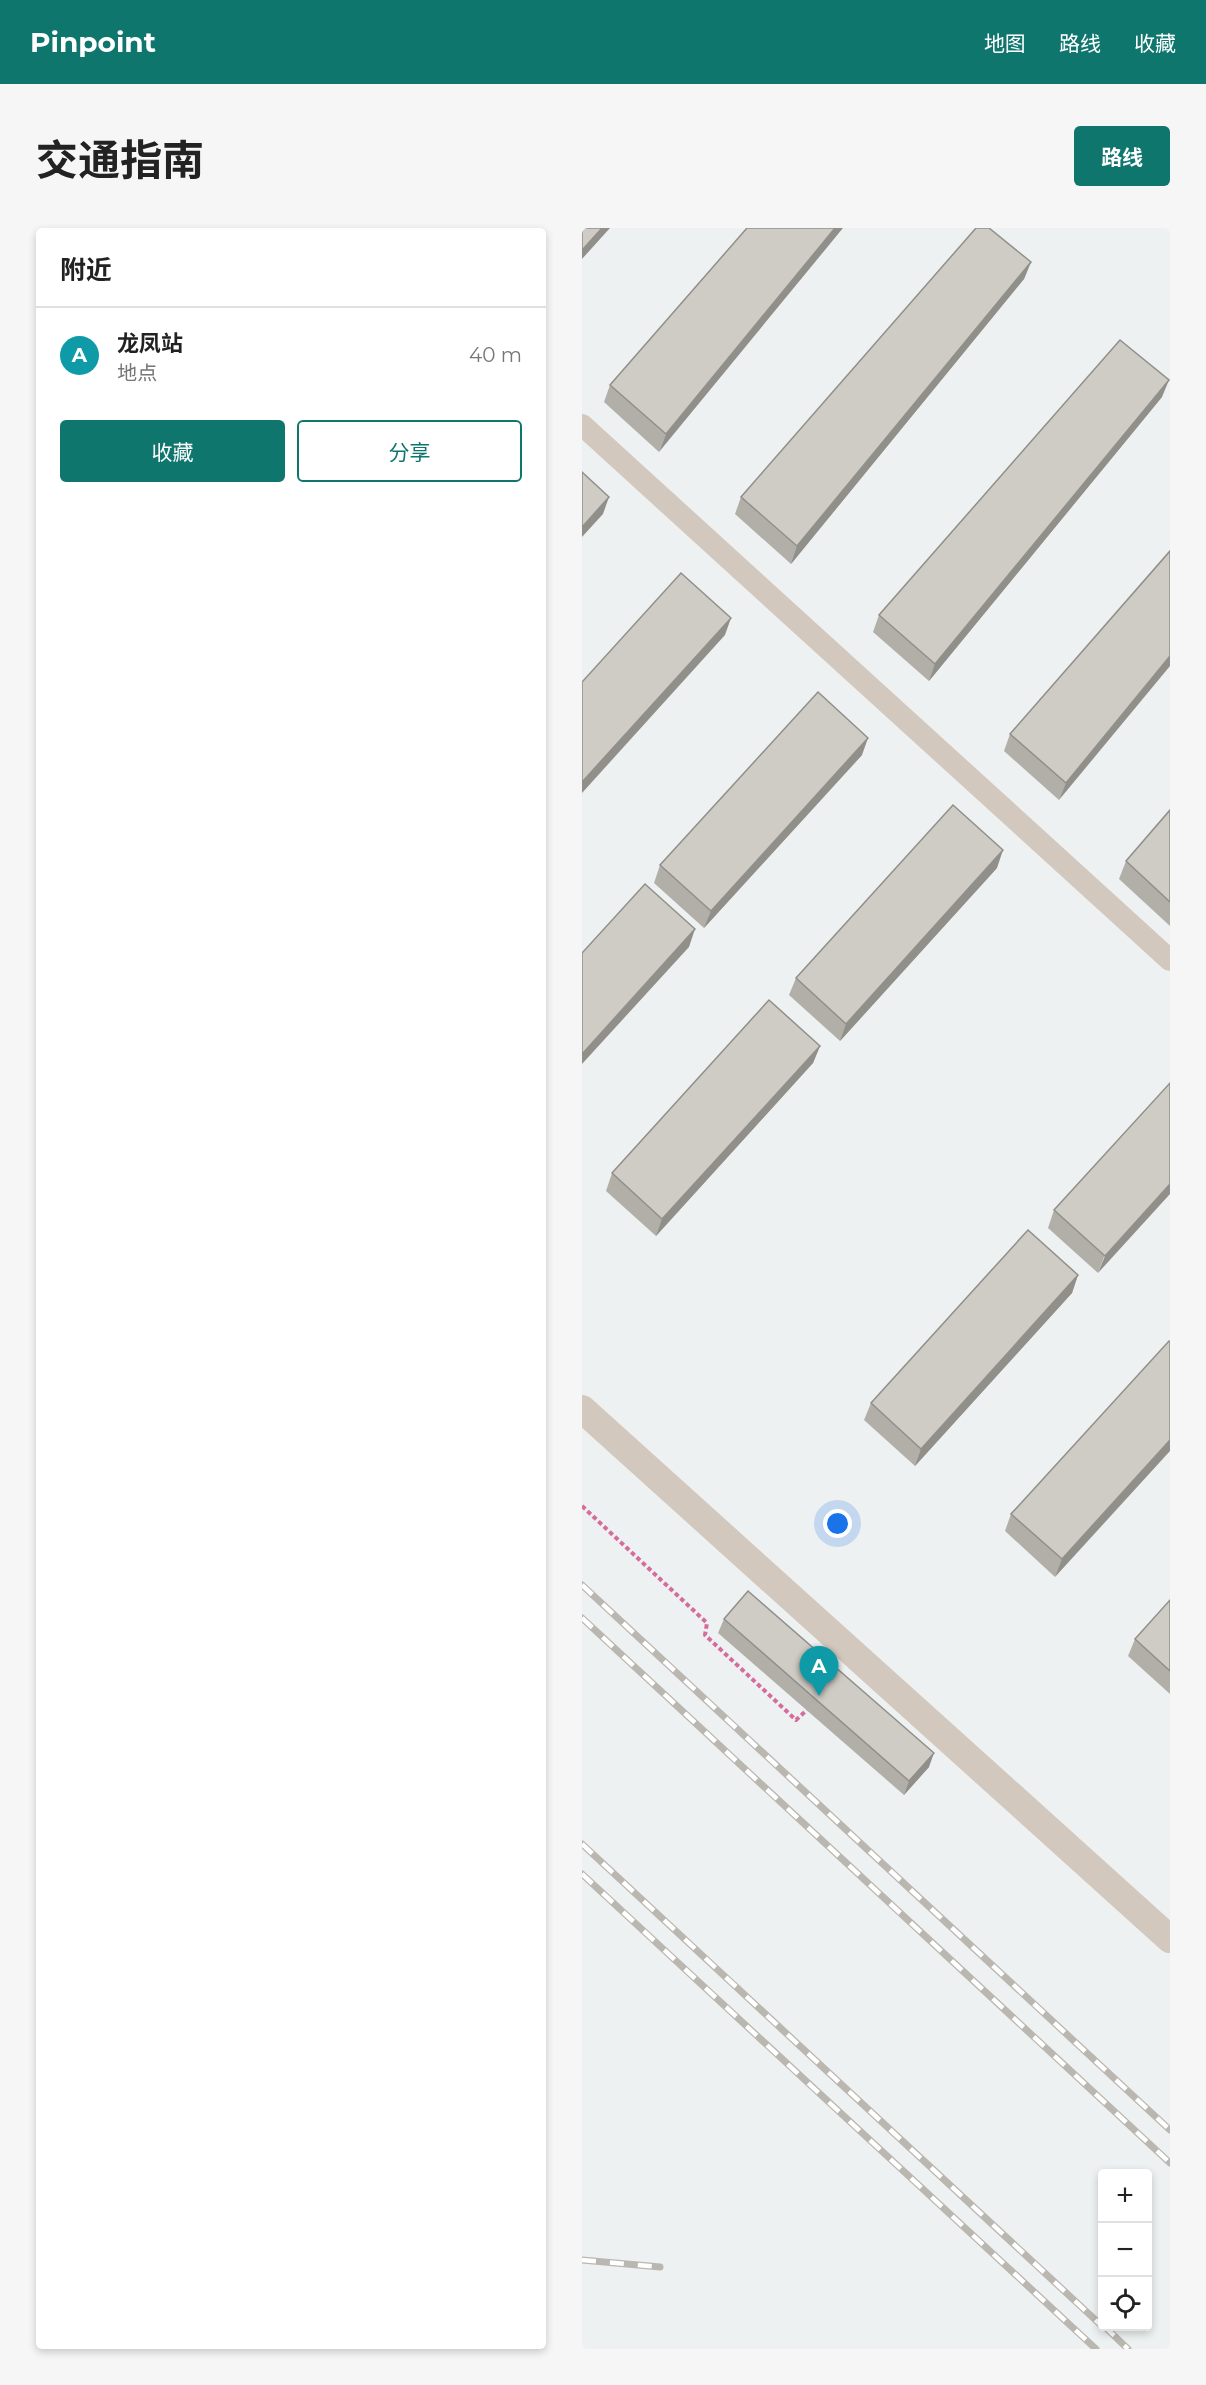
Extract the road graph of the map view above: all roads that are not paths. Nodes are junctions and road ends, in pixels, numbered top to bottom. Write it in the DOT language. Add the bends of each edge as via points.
graph roads {
  1 [pos="582,424"];
  2 [pos="1170,960"];
  3 [pos="582,1408"];
  4 [pos="1170,1939"];
  1 -- 2 [label="street"];
  3 -- 4 [label="street"];
}
